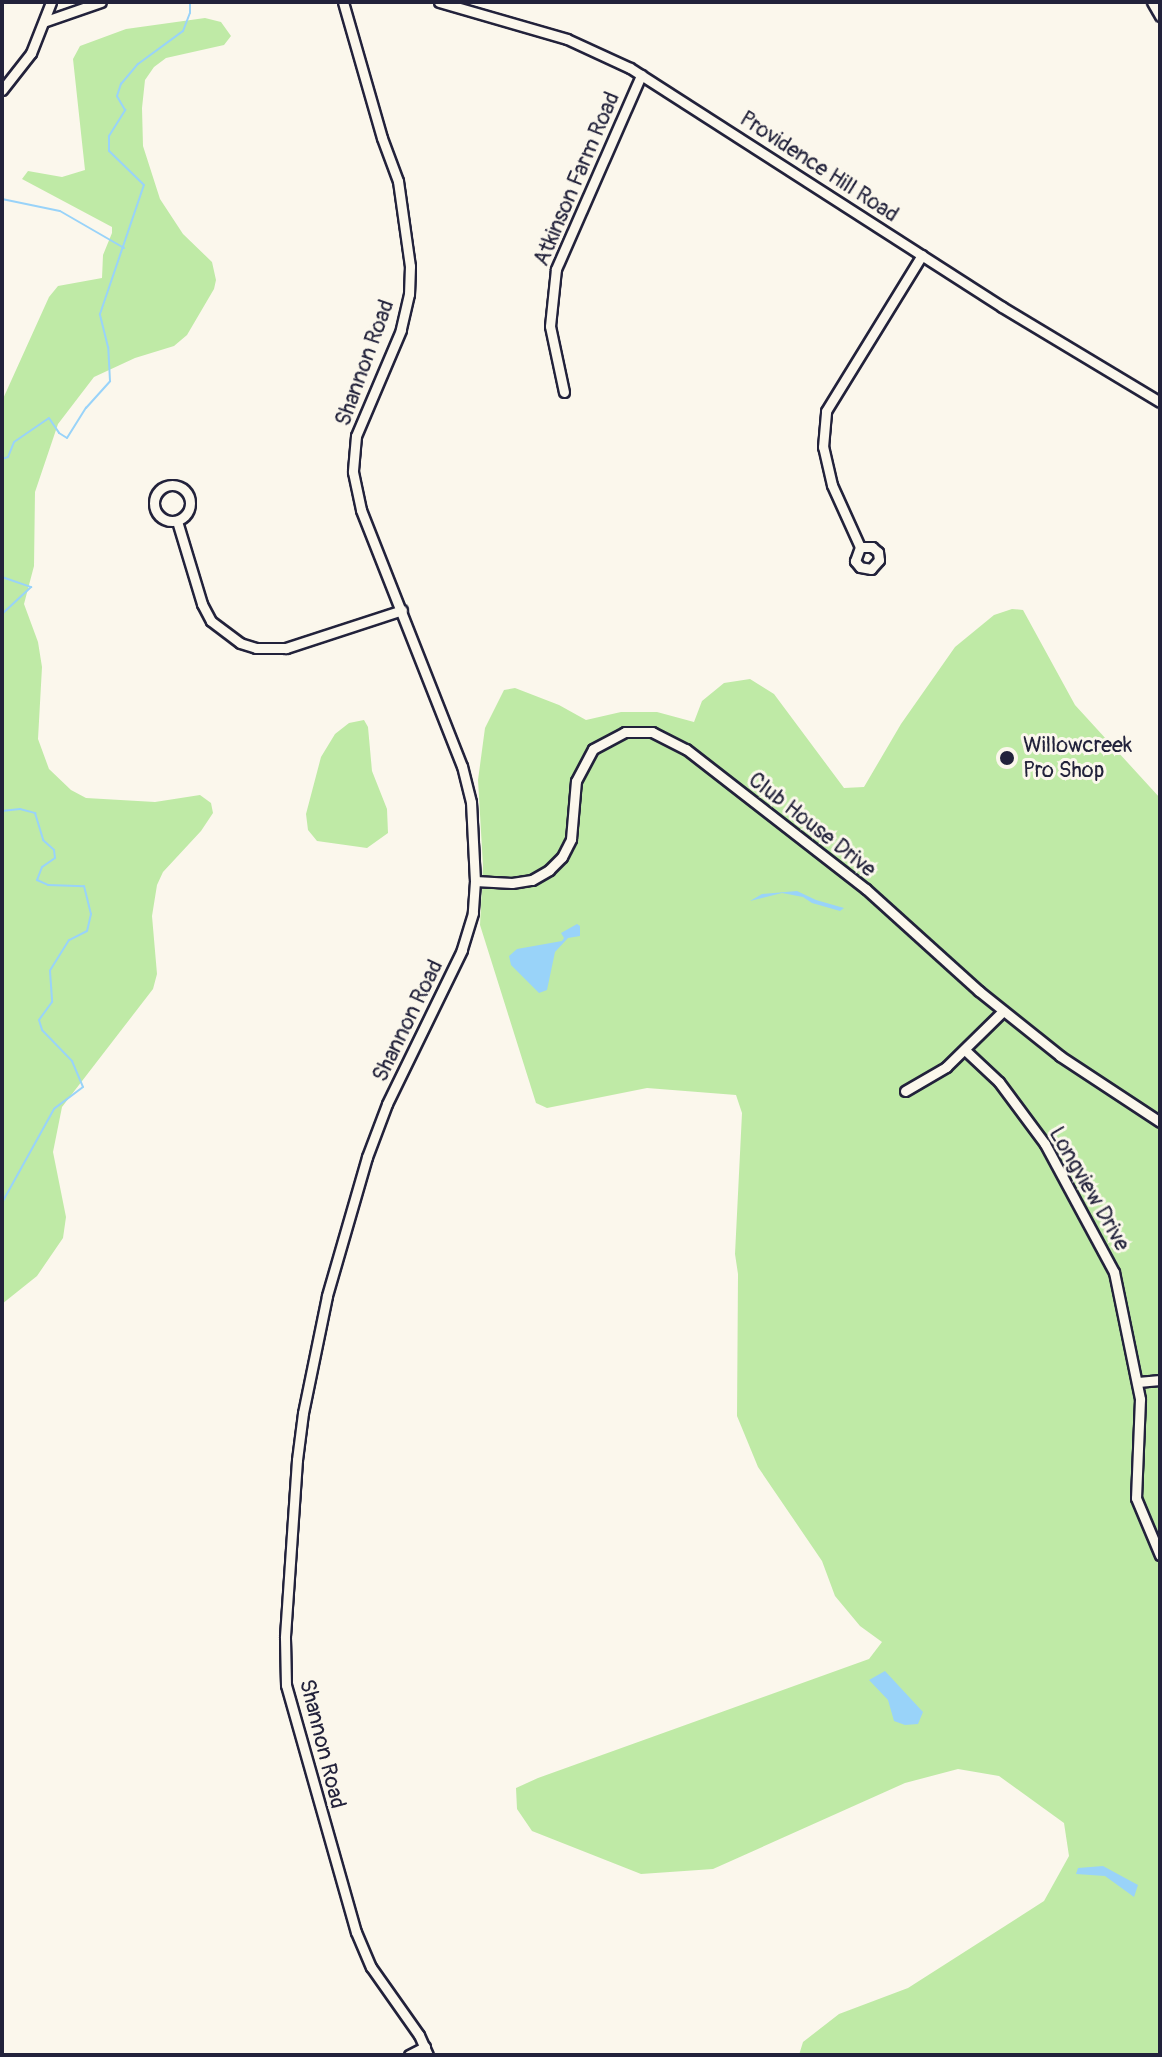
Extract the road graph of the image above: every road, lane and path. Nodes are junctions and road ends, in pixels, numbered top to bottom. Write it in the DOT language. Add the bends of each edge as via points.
graph roads {
  1 [pos="51,2"];
  2 [pos="101,2"];
  3 [pos="343,2"];
  4 [pos="439,2"];
  5 [pos="1152,2"];
  6 [pos="1160,16"];
  7 [pos="46,21"];
  8 [pos="641,75"];
  9 [pos="2,90"];
  10 [pos="922,255"];
  11 [pos="564,392"];
  12 [pos="1160,402"];
  13 [pos="177,521"];
  14 [pos="860,547"];
  15 [pos="402,610"];
  16 [pos="475,881"];
  17 [pos="1003,1011"];
  18 [pos="966,1051"];
  19 [pos="905,1091"];
  20 [pos="1160,1122"];
  21 [pos="1160,1380"];
  22 [pos="1138,1382"];
  23 [pos="1160,1555"];
  24 [pos="427,2051"];
  25 [pos="409,2055"];
  1 -- 7 [label="street"];
  2 -- 7 [label="street"];
  3 -- 15 [label="street, Shannon Road" via="398,181 409,247 409,294 401,330 356,436 353,472 361,510"];
  4 -- 8 [label="street, Providence Hill Road" via="567,39"];
  5 -- 6 [label="street"];
  7 -- 9 [label="street" via="31,53"];
  8 -- 10 [label="street, Providence Hill Road"];
  8 -- 11 [label="street, Atkinson Farm Road" via="556,269 550,326"];
  10 -- 12 [label="street, Providence Hill Road"];
  10 -- 14 [label="street" via="826,411 826,466"];
  13 -- 15 [label="street" via="202,604 211,621 240,643 286,648"];
  15 -- 16 [label="street, Shannon Road" via="467,784"];
  16 -- 17 [label="street, Club House Drive" via="512,883 549,870 571,839 576,781 593,749 625,732 652,732 686,749 855,880"];
  16 -- 24 [label="street, Shannon Road" via="462,950 387,1104 327,1296 303,1413 285,1638 290,1704 356,1932 381,1984"];
  17 -- 18 [label="street"];
  17 -- 20 [label="street, Club House Drive"];
  18 -- 19 [label="street"];
  18 -- 22 [label="street, Longview Drive" via="999,1082 1045,1144 1109,1260"];
  21 -- 22 [label="street"];
  22 -- 23 [label="street, Longview Drive" via="1136,1498"];
  24 -- 25 [label="street"];
}
